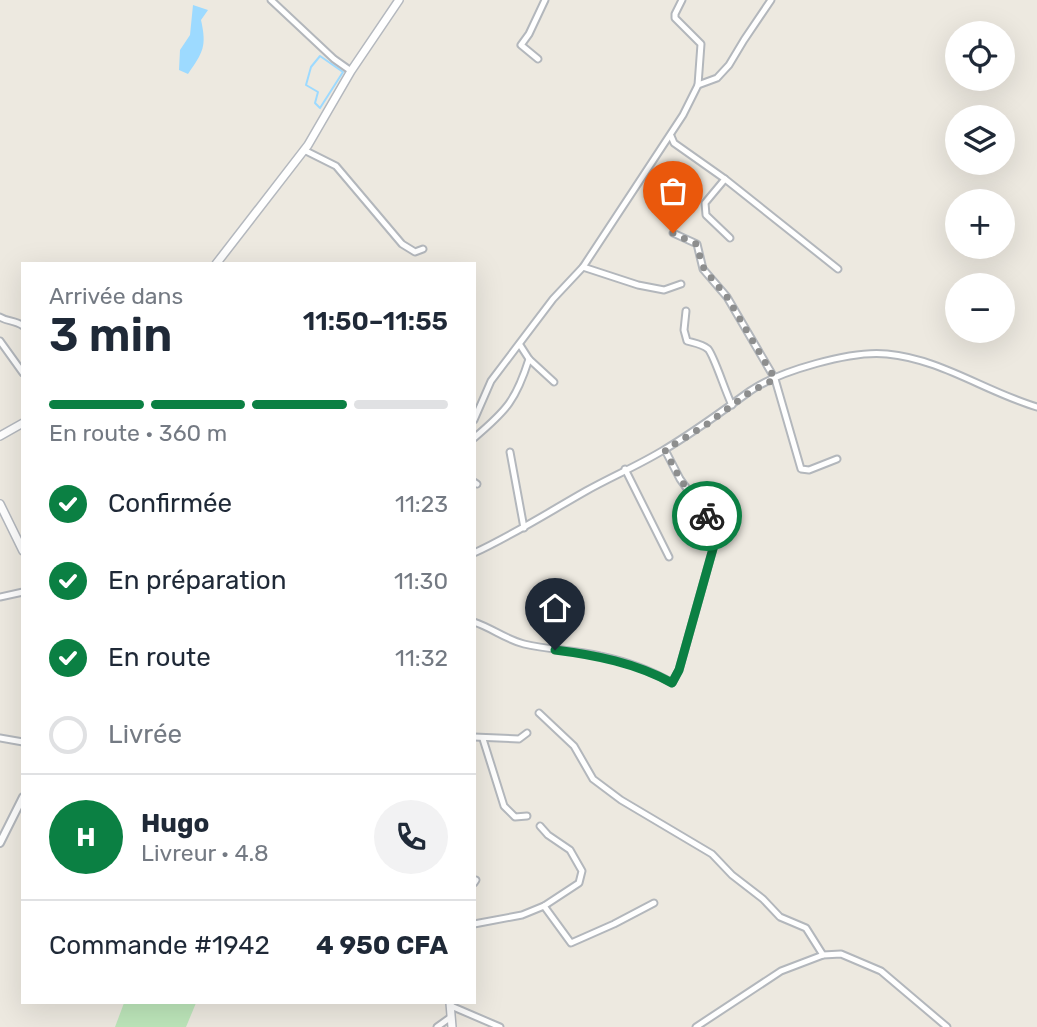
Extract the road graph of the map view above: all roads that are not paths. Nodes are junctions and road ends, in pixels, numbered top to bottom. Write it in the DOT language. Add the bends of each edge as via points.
graph roads {
  1 [pos="271,0"];
  2 [pos="399,0"];
  3 [pos="545,0"];
  4 [pos="682,0"];
  5 [pos="771,0"];
  6 [pos="538,59"];
  7 [pos="351,71"];
  8 [pos="698,85"];
  9 [pos="671,136"];
  10 [pos="304,150"];
  11 [pos="725,179"];
  12 [pos="673,233"];
  13 [pos="730,238"];
  14 [pos="423,249"];
  15 [pos="218,262"];
  16 [pos="583,267"];
  17 [pos="838,269"];
  18 [pos="681,284"];
  19 [pos="687,311"];
  20 [pos="0,317"];
  21 [pos="21,324"];
  22 [pos="0,341"];
  23 [pos="520,345"];
  24 [pos="529,359"];
  25 [pos="21,370"];
  26 [pos="775,379"];
  27 [pos="554,382"];
  28 [pos="732,405"];
  29 [pos="1037,407"];
  30 [pos="476,415"];
  31 [pos="21,424"];
  32 [pos="0,436"];
  33 [pos="476,436"];
  34 [pos="665,450"];
  35 [pos="510,452"];
  36 [pos="837,459"];
  37 [pos="625,469"];
  38 [pos="0,504"];
  39 [pos="524,528"];
  40 [pos="21,547"];
  41 [pos="476,552"];
  42 [pos="670,557"];
  43 [pos="21,592"];
  44 [pos="0,597"];
  45 [pos="476,623"];
  46 [pos="539,713"];
  47 [pos="527,733"];
  48 [pos="476,737"];
  49 [pos="0,738"];
  50 [pos="483,739"];
  51 [pos="21,742"];
  52 [pos="21,802"];
  53 [pos="527,816"];
  54 [pos="540,826"];
  55 [pos="0,844"];
  56 [pos="654,904"];
  57 [pos="544,906"];
  58 [pos="476,924"];
  59 [pos="823,955"];
  60 [pos="451,1004"];
  61 [pos="452,1016"];
  62 [pos="437,1027"];
  63 [pos="453,1027"];
  64 [pos="500,1027"];
  65 [pos="696,1027"];
  66 [pos="947,1027"];
  1 -- 7 [label="street"];
  2 -- 7 [label="main road"];
  3 -- 6 [label="street" via="521,45"];
  4 -- 8 [label="street" via="675,18 701,44"];
  5 -- 8 [label="street" via="730,65 717,78"];
  7 -- 10 [label="main road"];
  8 -- 9 [label="street"];
  9 -- 11 [label="street" via="674,143"];
  9 -- 16 [label="street"];
  10 -- 14 [label="street" via="336,166 402,244 415,252"];
  10 -- 15 [label="main road"];
  11 -- 13 [label="street" via="705,203 706,215"];
  11 -- 17 [label="street"];
  12 -- 26 [label="street" via="696,244 704,269 727,297"];
  16 -- 18 [label="street" via="664,290"];
  16 -- 23 [label="street"];
  19 -- 28 [label="street" via="687,341 710,350"];
  20 -- 21 [label="street"];
  22 -- 25 [label="street"];
  23 -- 24 [label="street"];
  23 -- 30 [label="street" via="491,381"];
  24 -- 27 [label="street"];
  24 -- 33 [label="street" via="517,394"];
  26 -- 28 [label="street"];
  26 -- 29 [label="street" via="848,355 888,354 947,369"];
  26 -- 36 [label="street" via="801,469"];
  28 -- 34 [label="street"];
  31 -- 32 [label="main road"];
  34 -- 37 [label="street"];
  34 -- 45 [label="street" via="716,529 672,683 599,656 506,639"];
  35 -- 39 [label="street"];
  37 -- 39 [label="street"];
  37 -- 42 [label="street"];
  38 -- 40 [label="main road"];
  39 -- 41 [label="street"];
  43 -- 44 [label="street"];
  46 -- 59 [label="street" via="574,746 593,779 712,853 780,917 806,928"];
  47 -- 50 [label="street" via="519,739"];
  48 -- 50 [label="street"];
  49 -- 51 [label="street"];
  50 -- 53 [label="street" via="503,806 515,817"];
  52 -- 55 [label="street"];
  54 -- 57 [label="street" via="570,850 582,871 579,883"];
  56 -- 57 [label="street" via="571,943"];
  57 -- 58 [label="street"];
  59 -- 65 [label="street" via="781,971"];
  59 -- 66 [label="street" via="841,954 881,971"];
  60 -- 61 [label="main road"];
  60 -- 64 [label="street"];
  61 -- 62 [label="street"];
  61 -- 63 [label="main road"];
}
